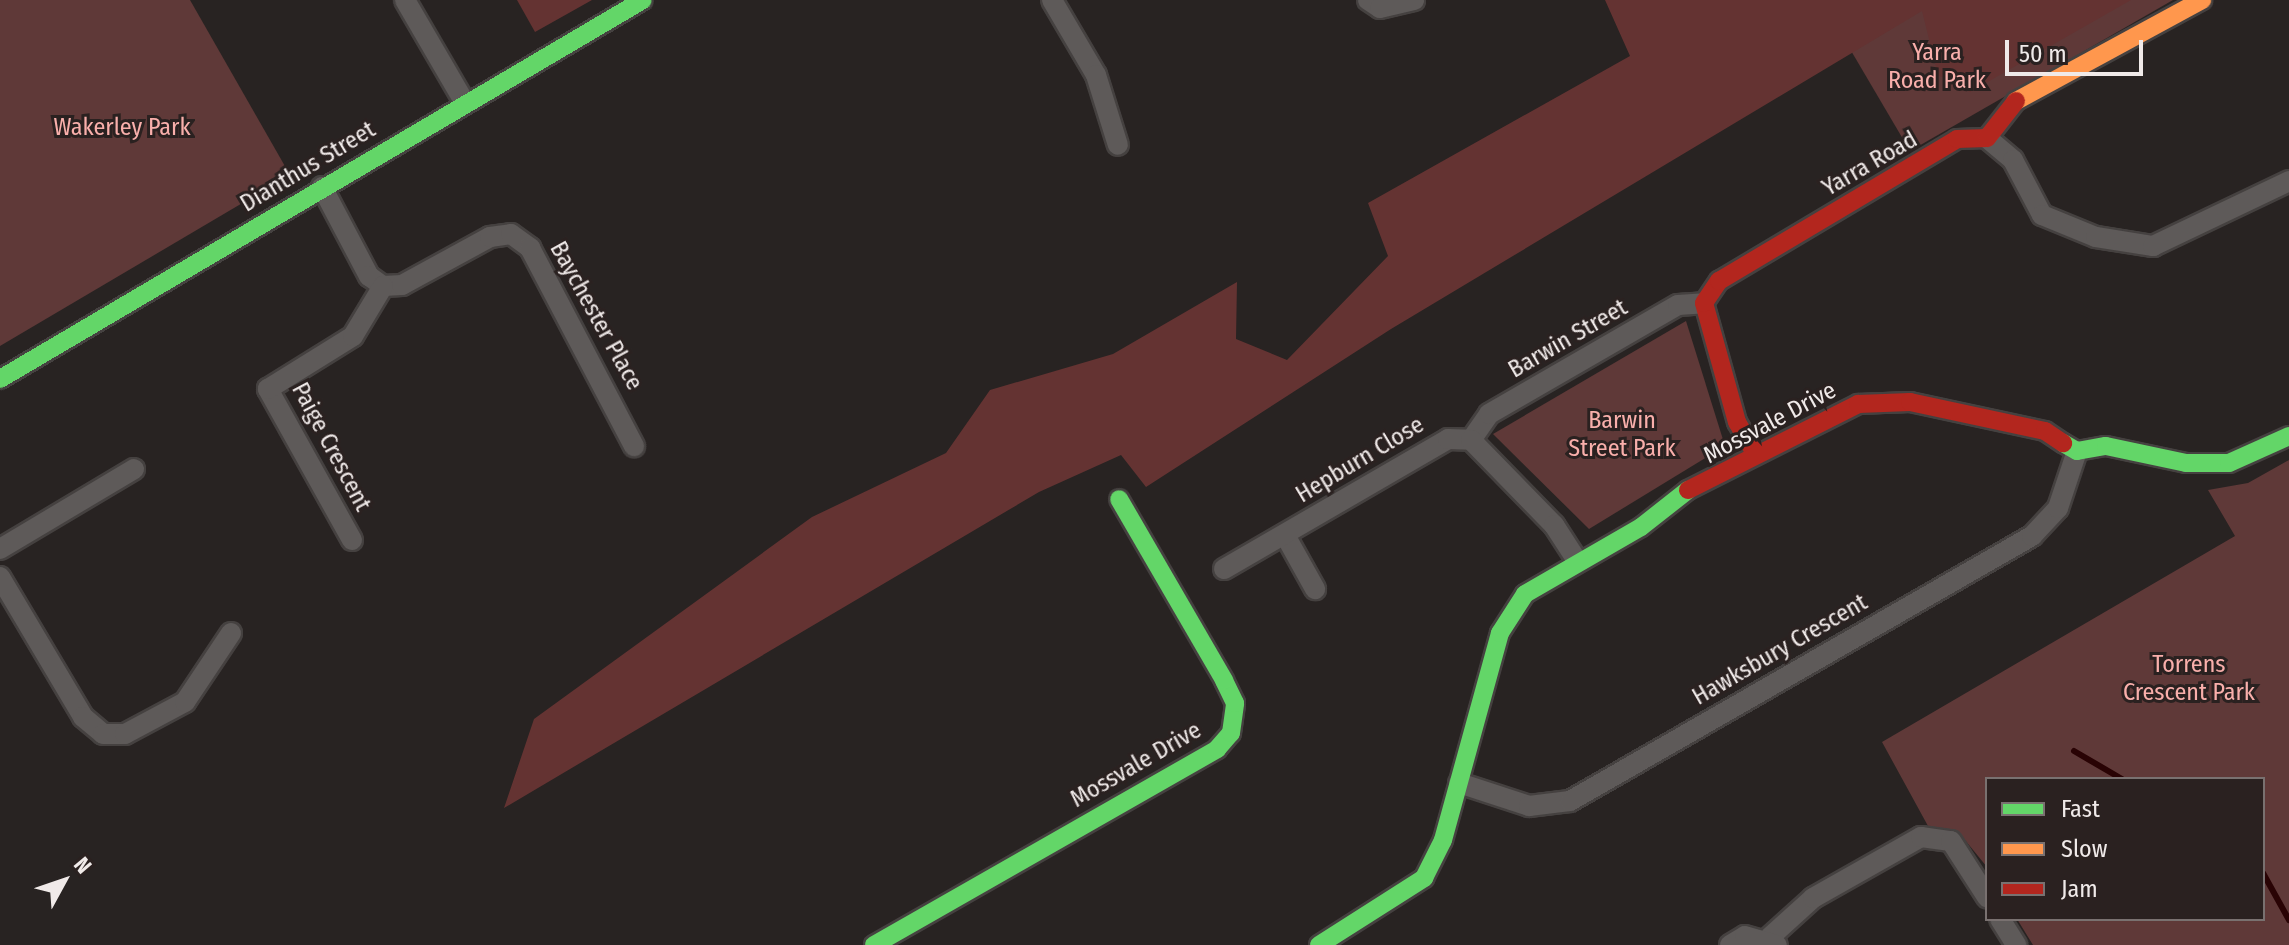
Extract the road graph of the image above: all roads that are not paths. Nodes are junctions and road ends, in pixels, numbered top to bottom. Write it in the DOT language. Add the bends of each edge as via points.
graph roads {
  1 [pos="405,0"];
  2 [pos="643,0"];
  3 [pos="1052,0"];
  4 [pos="1368,0"];
  5 [pos="1414,0"];
  6 [pos="2202,0"];
  7 [pos="465,103"];
  8 [pos="1987,138"];
  9 [pos="1118,145"];
  10 [pos="2289,181"];
  11 [pos="322,187"];
  12 [pos="383,286"];
  13 [pos="1704,303"];
  14 [pos="0,379"];
  15 [pos="2289,436"];
  16 [pos="1471,440"];
  17 [pos="634,446"];
  18 [pos="2077,451"];
  19 [pos="1756,455"];
  20 [pos="134,469"];
  21 [pos="1119,499"];
  22 [pos="1285,535"];
  23 [pos="352,540"];
  24 [pos="0,549"];
  25 [pos="1576,559"];
  26 [pos="1224,569"];
  27 [pos="0,577"];
  28 [pos="1315,589"];
  29 [pos="231,633"];
  30 [pos="1459,783"];
  31 [pos="1985,894"];
  32 [pos="2001,921"];
  33 [pos="1773,941"];
  34 [pos="874,945"];
  35 [pos="1319,945"];
  36 [pos="1730,945"];
  37 [pos="2016,945"];
  1 -- 7 [label="street"];
  2 -- 7 [label="street, Dianthus Street"];
  3 -- 9 [label="street" via="1096,75"];
  4 -- 5 [label="street" via="1380,8"];
  6 -- 8 [label="street" via="2008,105"];
  7 -- 11 [label="street, Dianthus Street"];
  8 -- 10 [label="street" via="2013,160 2042,215 2096,237 2153,246"];
  8 -- 13 [label="street, Yarra Road" via="1957,139 1719,281"];
  11 -- 12 [label="street" via="369,276"];
  11 -- 14 [label="street, Dianthus Street"];
  12 -- 17 [label="street, Baychester Place" via="511,234 530,248"];
  12 -- 23 [label="street, Paige Crescent" via="353,336 268,389"];
  13 -- 16 [label="street, Barwin Street" via="1678,305 1489,414"];
  13 -- 19 [label="street" via="1737,422"];
  15 -- 18 [label="street" via="2229,463 2106,446"];
  16 -- 22 [label="street, Hepburn Close" via="1448,439"];
  16 -- 25 [label="street" via="1554,525"];
  18 -- 19 [label="street, Mossvale Drive" via="2045,431 1910,402 1858,404"];
  18 -- 30 [label="street, Hawksbury Crescent" via="2058,508 2032,536 1570,801 1529,806"];
  19 -- 25 [label="street, Mossvale Drive"];
  20 -- 24 [label="street"];
  21 -- 34 [label="street, Mossvale Drive" via="1224,680 1235,703 1231,733 1217,749"];
  22 -- 26 [label="street, Hepburn Close"];
  22 -- 28 [label="street"];
  25 -- 30 [label="street, Mossvale Drive" via="1525,594 1500,633"];
  27 -- 29 [label="street" via="83,717 103,734 125,734 185,702"];
  30 -- 35 [label="street, Mossvale Drive" via="1424,878"];
  31 -- 33 [label="street" via="1951,841 1921,837 1813,898"];
  32 -- 37 [label="street"];
  33 -- 36 [label="street" via="1745,936"];
}
